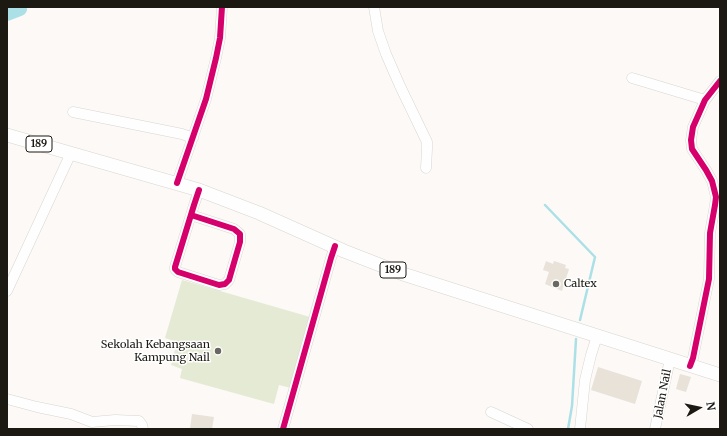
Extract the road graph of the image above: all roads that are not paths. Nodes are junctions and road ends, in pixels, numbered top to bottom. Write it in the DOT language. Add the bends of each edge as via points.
graph roads {
  1 [pos="222,7"];
  2 [pos="374,7"];
  3 [pos="632,78"];
  4 [pos="720,81"];
  5 [pos="705,100"];
  6 [pos="73,112"];
  7 [pos="7,135"];
  8 [pos="193,138"];
  9 [pos="70,153"];
  10 [pos="426,168"];
  11 [pos="177,184"];
  12 [pos="199,190"];
  13 [pos="191,215"];
  14 [pos="335,246"];
  15 [pos="7,291"];
  16 [pos="597,336"];
  17 [pos="670,359"];
  18 [pos="690,366"];
  19 [pos="720,375"];
  20 [pos="7,399"];
  21 [pos="491,412"];
  22 [pos="143,429"];
  23 [pos="283,429"];
  24 [pos="528,429"];
  25 [pos="580,429"];
  26 [pos="656,429"];
  1 -- 8 [label="street" via="216,58"];
  2 -- 10 [label="street" via="378,32 386,54 426,142"];
  3 -- 5 [label="street"];
  4 -- 5 [label="street"];
  5 -- 18 [label="street" via="693,127 691,140 692,148 712,181 716,205 710,233 709,278"];
  6 -- 8 [label="street"];
  7 -- 9 [label="main road, 189"];
  8 -- 11 [label="street"];
  9 -- 11 [label="main road, 189"];
  9 -- 15 [label="street"];
  11 -- 12 [label="main road, 189"];
  12 -- 13 [label="street"];
  12 -- 14 [label="main road, 189"];
  13 -- 13 [label="street" via="175,269 219,285 225,284 229,280 240,234 234,228"];
  14 -- 16 [label="main road, 189" via="423,281"];
  14 -- 23 [label="street"];
  16 -- 17 [label="main road, 189"];
  16 -- 25 [label="street" via="586,380"];
  17 -- 18 [label="main road, 189"];
  17 -- 26 [label="street, Jalan Nail"];
  18 -- 19 [label="main road, 189"];
  20 -- 22 [label="street" via="71,414 92,422 139,421"];
  21 -- 24 [label="street"];
}
